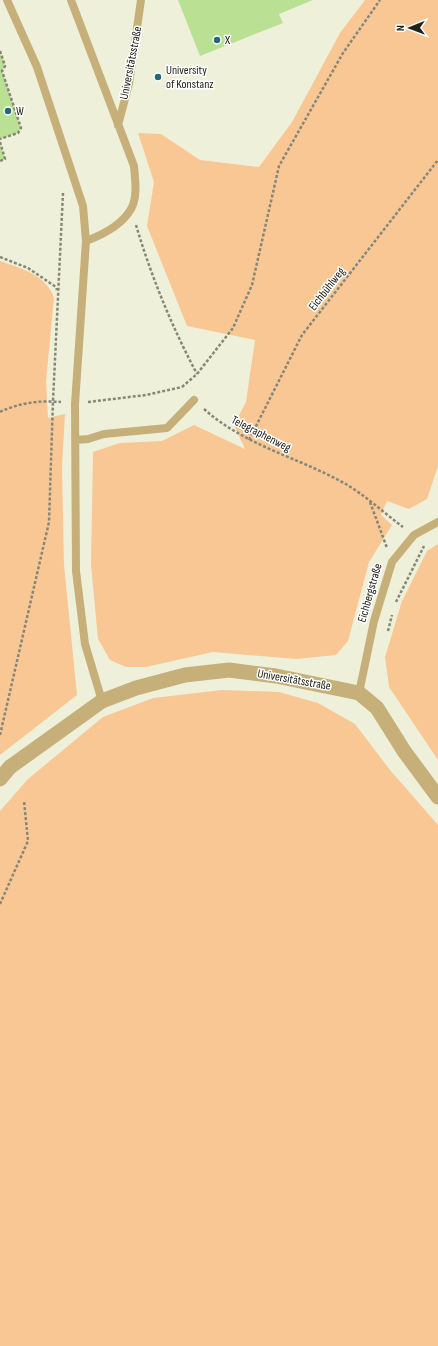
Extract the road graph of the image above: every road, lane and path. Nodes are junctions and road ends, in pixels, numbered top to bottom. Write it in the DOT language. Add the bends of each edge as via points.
graph roads {
  1 [pos="7,0"];
  2 [pos="71,0"];
  3 [pos="141,0"];
  4 [pos="380,0"];
  5 [pos="0,51"];
  6 [pos="118,125"];
  7 [pos="0,139"];
  8 [pos="0,142"];
  9 [pos="0,161"];
  10 [pos="438,162"];
  11 [pos="64,188"];
  12 [pos="131,209"];
  13 [pos="86,242"];
  14 [pos="0,257"];
  15 [pos="58,295"];
  16 [pos="196,374"];
  17 [pos="182,387"];
  18 [pos="194,400"];
  19 [pos="53,401"];
  20 [pos="75,404"];
  21 [pos="0,412"];
  22 [pos="76,440"];
  23 [pos="249,440"];
  24 [pos="370,502"];
  25 [pos="438,522"];
  26 [pos="414,535"];
  27 [pos="392,562"];
  28 [pos="395,603"];
  29 [pos="393,610"];
  30 [pos="388,632"];
  31 [pos="359,693"];
  32 [pos="102,701"];
  33 [pos="0,735"];
  34 [pos="0,779"];
  35 [pos="438,797"];
  36 [pos="24,801"];
  37 [pos="0,904"];
  1 -- 13 [label="lane" via="37,67 75,177 83,206"];
  2 -- 6 [label="lane"];
  3 -- 6 [label="lane, Universitätsstraße" via="129,84"];
  4 -- 16 [label="path" via="343,53 278,166 252,285 233,328"];
  5 -- 7 [label="path" via="5,66 2,70 21,128 18,133"];
  6 -- 12 [label="lane" via="134,166 136,191"];
  8 -- 9 [label="path" via="5,159"];
  10 -- 23 [label="path, Eichbühlweg" via="302,335"];
  11 -- 15 [label="path"];
  12 -- 13 [label="lane" via="110,231"];
  12 -- 16 [label="path" via="145,256"];
  13 -- 20 [label="lane"];
  14 -- 15 [label="path" via="28,268 56,287"];
  15 -- 19 [label="path"];
  16 -- 17 [label="path"];
  17 -- 18 [label="path, Telegraphenweg"];
  17 -- 20 [label="path" via="146,395"];
  18 -- 22 [label="lane" via="167,428 104,434"];
  18 -- 23 [label="path, Telegraphenweg" via="218,421"];
  19 -- 20 [label="path"];
  19 -- 21 [label="path" via="12,406"];
  19 -- 33 [label="path" via="50,522"];
  20 -- 22 [label="lane"];
  22 -- 32 [label="lane" via="76,570 85,644"];
  23 -- 24 [label="path, Telegraphenweg" via="344,483"];
  24 -- 26 [label="path, Telegraphenweg"];
  24 -- 27 [label="path"];
  25 -- 26 [label="lane, Eichbergstraße"];
  26 -- 27 [label="lane, Eichbergstraße"];
  26 -- 28 [label="path" via="424,546"];
  27 -- 31 [label="lane, Eichbergstraße" via="374,620"];
  29 -- 30 [label="path"];
  31 -- 32 [label="street, Universitätsstraße" via="276,676 229,670 185,675 136,688"];
  31 -- 35 [label="street, Universitätsstraße" via="377,708 404,751"];
  32 -- 34 [label="street, Universitätsstraße, bridge" via="10,767"];
  36 -- 37 [label="path" via="28,841"];
}
